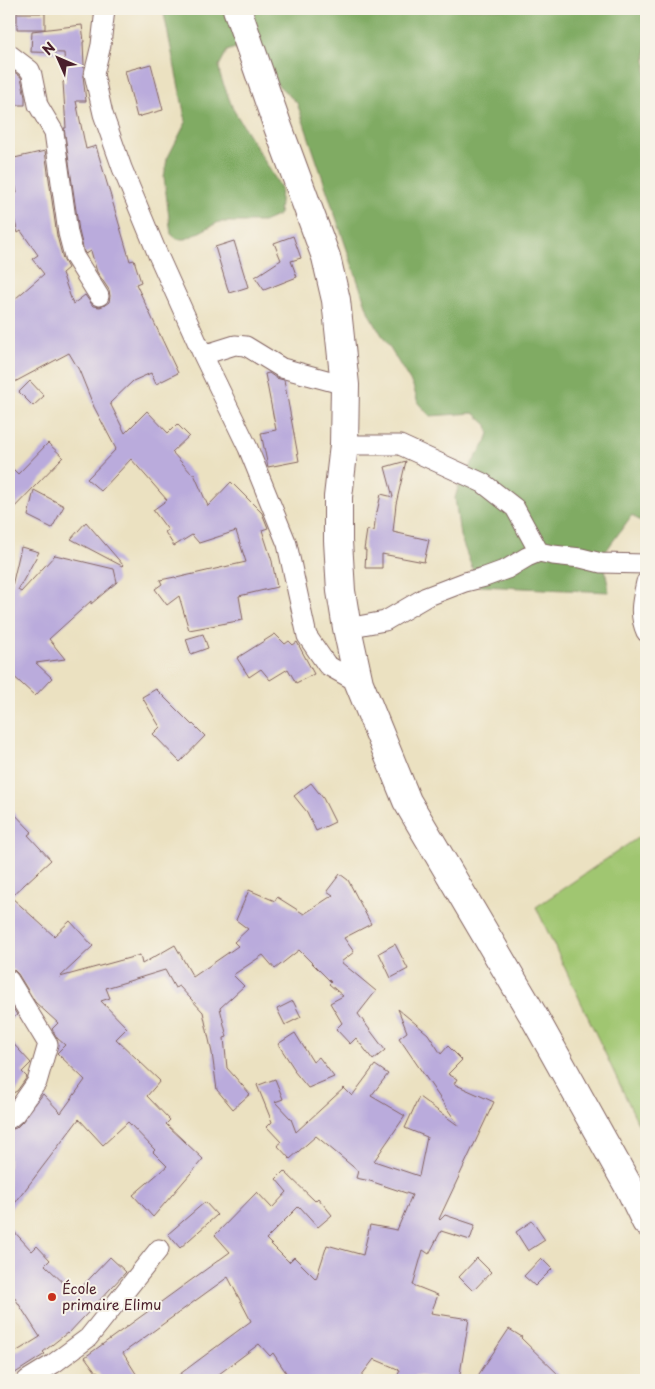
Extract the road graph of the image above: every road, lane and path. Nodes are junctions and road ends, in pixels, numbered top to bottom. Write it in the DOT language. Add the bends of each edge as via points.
graph roads {
  1 [pos="105,9"];
  2 [pos="237,9"];
  3 [pos="9,54"];
  4 [pos="99,296"];
  5 [pos="203,355"];
  6 [pos="345,385"];
  7 [pos="344,445"];
  8 [pos="539,552"];
  9 [pos="646,564"];
  10 [pos="646,582"];
  11 [pos="347,628"];
  12 [pos="646,632"];
  13 [pos="359,683"];
  14 [pos="9,980"];
  15 [pos="9,1119"];
  16 [pos="646,1222"];
  17 [pos="160,1249"];
  18 [pos="26,1380"];
  1 -- 5 [label="street" via="94,74 103,114 158,255"];
  2 -- 6 [label="main road" via="326,257 336,300"];
  3 -- 4 [label="street" via="30,70 38,105 54,132 74,256"];
  5 -- 6 [label="street" via="235,345 246,346 282,368"];
  5 -- 13 [label="street" via="248,448 287,544 307,636 327,665"];
  6 -- 7 [label="main road"];
  7 -- 8 [label="street" via="400,445 484,483 515,508"];
  7 -- 11 [label="main road" via="338,497 338,541"];
  8 -- 9 [label="street" via="601,563"];
  8 -- 11 [label="street" via="506,569 426,597 385,620"];
  10 -- 12 [label="street" via="641,605"];
  11 -- 13 [label="main road"];
  13 -- 16 [label="main road" via="407,801 533,1015"];
  14 -- 15 [label="street" via="48,1044 37,1082"];
  17 -- 18 [label="street" via="88,1338"];
}
